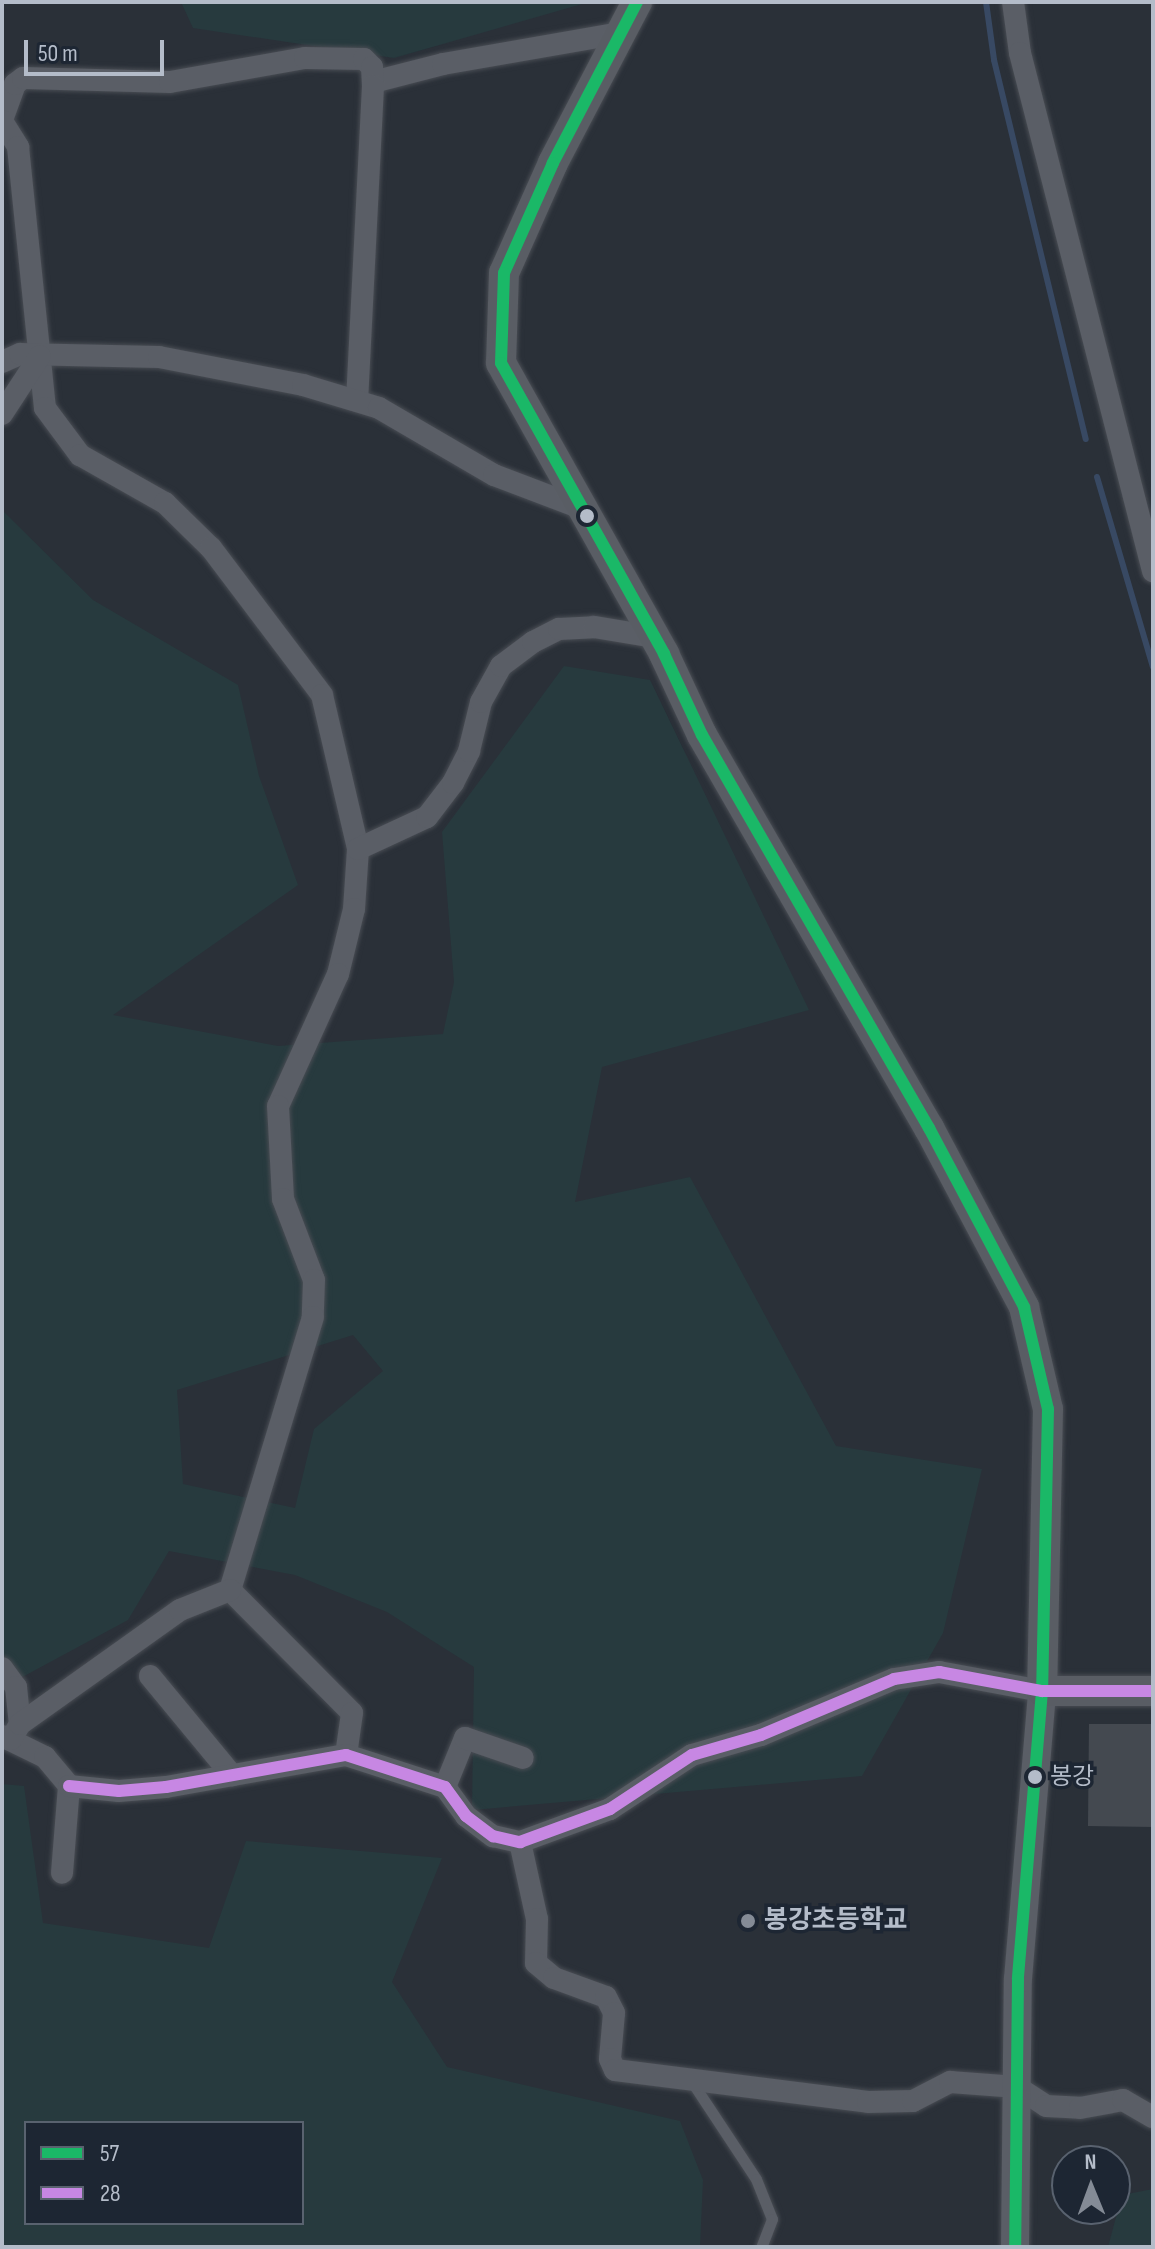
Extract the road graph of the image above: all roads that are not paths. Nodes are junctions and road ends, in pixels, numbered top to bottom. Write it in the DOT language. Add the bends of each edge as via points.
graph roads {
  1 [pos="637,2"];
  2 [pos="1013,2"];
  3 [pos="621,33"];
  4 [pos="373,82"];
  5 [pos="2,121"];
  6 [pos="40,355"];
  7 [pos="2,362"];
  8 [pos="357,399"];
  9 [pos="2,414"];
  10 [pos="581,508"];
  11 [pos="1153,571"];
  12 [pos="655,637"];
  13 [pos="358,849"];
  14 [pos="230,1590"];
  15 [pos="2,1668"];
  16 [pos="150,1676"];
  17 [pos="1042,1691"];
  18 [pos="1153,1691"];
  19 [pos="11,1733"];
  20 [pos="346,1755"];
  21 [pos="523,1758"];
  22 [pos="232,1775"];
  23 [pos="69,1786"];
  24 [pos="445,1787"];
  25 [pos="520,1842"];
  26 [pos="62,1873"];
  27 [pos="692,2081"];
  28 [pos="1017,2087"];
  29 [pos="1153,2117"];
  30 [pos="761,2247"];
  31 [pos="1015,2247"];
  1 -- 3 [label="main road"];
  2 -- 11 [label="street" via="1020,53"];
  3 -- 4 [label="street" via="443,64"];
  3 -- 10 [label="main road" via="504,273 501,363"];
  4 -- 5 [label="street" via="372,67 364,59 305,58 170,82 23,78 15,84"];
  4 -- 8 [label="street"];
  5 -- 6 [label="street" via="18,147"];
  6 -- 7 [label="street" via="20,354"];
  6 -- 8 [label="street" via="159,357"];
  6 -- 9 [label="street"];
  6 -- 13 [label="street" via="45,408 80,455 165,503 211,548 322,695"];
  8 -- 10 [label="street" via="494,475"];
  10 -- 12 [label="main road"];
  12 -- 13 [label="street" via="594,627 559,629 533,642 501,666 481,702 464,762 427,817"];
  12 -- 17 [label="main road" via="702,735 929,1128 1024,1307 1048,1409"];
  13 -- 14 [label="street" via="354,909 338,974 278,1106 283,1199 314,1280 313,1317"];
  14 -- 19 [label="street" via="180,1610"];
  14 -- 20 [label="street" via="352,1713"];
  15 -- 19 [label="street" via="16,1687"];
  16 -- 22 [label="street"];
  17 -- 18 [label="main road"];
  17 -- 25 [label="street" via="939,1672 894,1679 761,1735 692,1755 610,1809"];
  17 -- 28 [label="street" via="1020,1932"];
  19 -- 23 [label="street" via="45,1757"];
  20 -- 22 [label="street"];
  20 -- 24 [label="street"];
  21 -- 24 [label="street" via="465,1738"];
  22 -- 23 [label="street" via="119,1791"];
  23 -- 26 [label="street"];
  24 -- 25 [label="street" via="475,1823 493,1836"];
  25 -- 27 [label="street" via="537,1919 536,1963 554,1978 606,1997 614,2013 610,2059 615,2070"];
  27 -- 28 [label="street" via="868,2102 913,2101 950,2082"];
  27 -- 30 [label="lane" via="756,2179 772,2219"];
  28 -- 29 [label="street" via="1046,2106 1080,2108 1123,2100"];
  28 -- 31 [label="street"];
}
